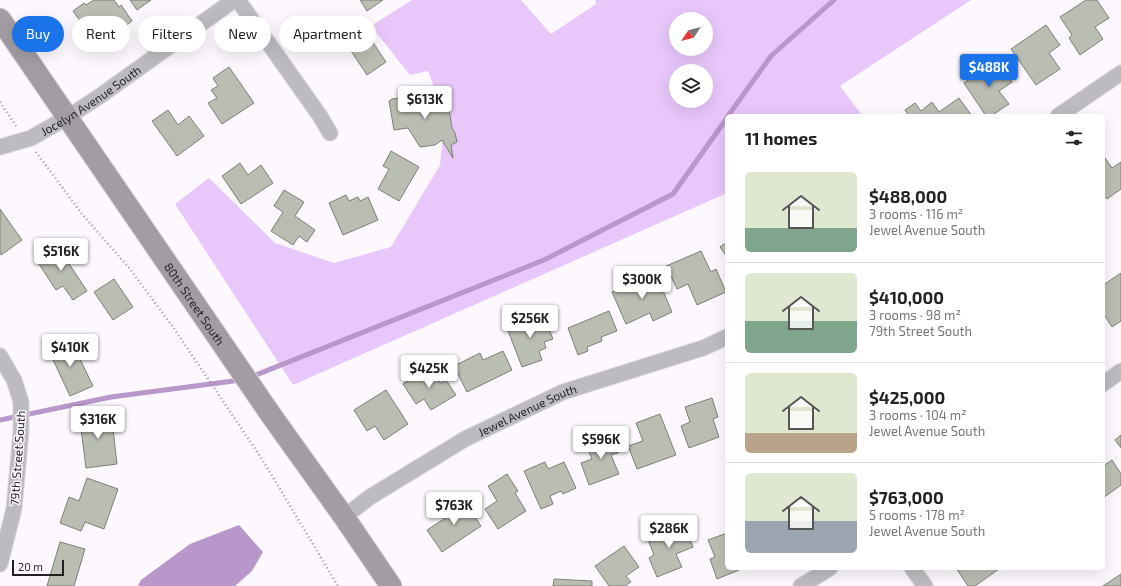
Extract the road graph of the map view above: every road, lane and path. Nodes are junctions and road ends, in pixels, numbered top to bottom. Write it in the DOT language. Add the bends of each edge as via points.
graph roads {
  1 [pos="234,0"];
  2 [pos="238,0"];
  3 [pos="0,20"];
  4 [pos="1121,73"];
  5 [pos="0,102"];
  6 [pos="1061,114"];
  7 [pos="68,117"];
  8 [pos="330,133"];
  9 [pos="25,140"];
  10 [pos="0,147"];
  11 [pos="725,337"];
  12 [pos="0,356"];
  13 [pos="1121,371"];
  14 [pos="1105,383"];
  15 [pos="344,518"];
  16 [pos="0,564"];
  17 [pos="827,570"];
  18 [pos="913,570"];
  19 [pos="338,586"];
  20 [pos="391,586"];
  21 [pos="801,586"];
  22 [pos="925,586"];
  1 -- 7 [label="street, Jocelyn Avenue South"];
  2 -- 8 [label="street"];
  3 -- 7 [label="main road, 80th Street South"];
  4 -- 6 [label="street"];
  5 -- 9 [label="path"];
  7 -- 9 [label="street, Jocelyn Avenue South"];
  7 -- 15 [label="main road, 80th Street South"];
  9 -- 10 [label="street, Jocelyn Avenue South"];
  9 -- 19 [label="path" via="82,214 130,269 173,327 262,459"];
  11 -- 15 [label="street, Jewel Avenue South" via="703,348 563,392 465,439 370,497"];
  12 -- 16 [label="street, 79th Street South" via="14,380 21,402 14,509"];
  13 -- 14 [label="street"];
  15 -- 20 [label="main road, 80th Street South"];
  17 -- 21 [label="street"];
  18 -- 22 [label="street"];
}
